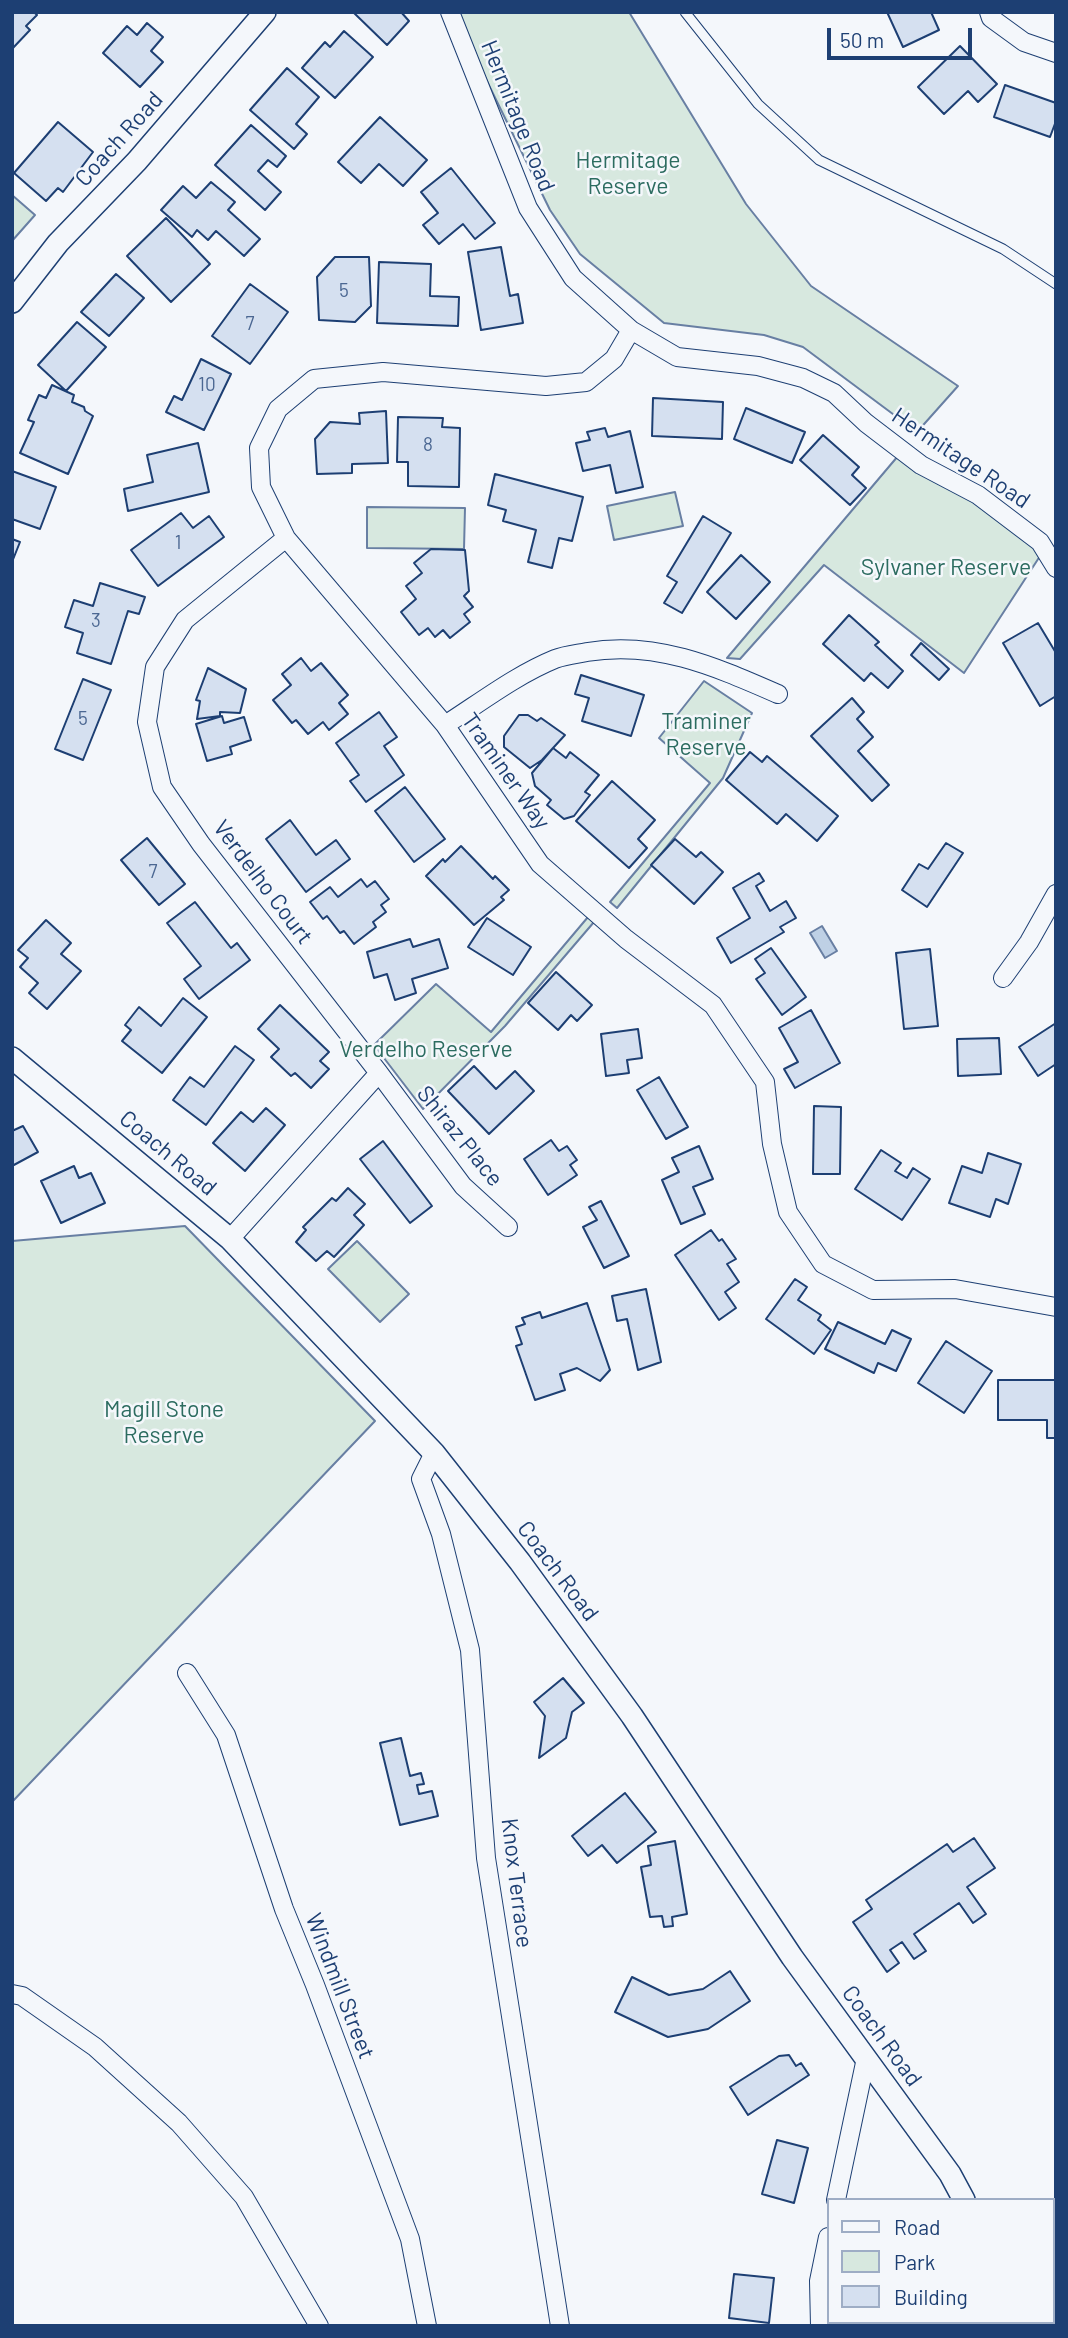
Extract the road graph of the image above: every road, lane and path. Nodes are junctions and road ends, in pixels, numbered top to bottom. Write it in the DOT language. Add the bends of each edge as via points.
graph roads {
  1 [pos="265,12"];
  2 [pos="450,12"];
  3 [pos="685,12"];
  4 [pos="989,12"];
  5 [pos="1056,54"];
  6 [pos="1056,284"];
  7 [pos="12,302"];
  8 [pos="631,330"];
  9 [pos="286,538"];
  10 [pos="1056,568"];
  11 [pos="778,694"];
  12 [pos="445,725"];
  13 [pos="1056,894"];
  14 [pos="1003,978"];
  15 [pos="12,1058"];
  16 [pos="379,1073"];
  17 [pos="508,1227"];
  18 [pos="230,1239"];
  19 [pos="1056,1307"];
  20 [pos="434,1453"];
  21 [pos="187,1673"];
  22 [pos="12,1994"];
  23 [pos="866,2058"];
  24 [pos="836,2198"];
  25 [pos="963,2198"];
  26 [pos="827,2242"];
  27 [pos="319,2326"];
  28 [pos="427,2326"];
  29 [pos="560,2326"];
  30 [pos="820,2326"];
  1 -- 7 [label="street, Coach Road" via="137,162 58,243"];
  2 -- 8 [label="street, Hermitage Road" via="528,208 573,278"];
  3 -- 6 [label="lane" via="758,104 819,160 1003,249"];
  4 -- 5 [label="street" via="1024,42"];
  8 -- 9 [label="street, Traminer Way" via="614,359 586,382 547,386 383,372 314,379 278,409 259,447 261,487"];
  8 -- 10 [label="street, Hermitage Road" via="677,358 758,366 803,378 834,393 921,465 978,495 1040,542"];
  9 -- 12 [label="street, Traminer Way"];
  9 -- 16 [label="street, Verdelho Court" via="185,620 155,667 147,722 162,787"];
  11 -- 12 [label="street" via="666,653 607,649 558,657"];
  12 -- 19 [label="street, Traminer Way" via="540,864 626,939 713,1005 765,1082 772,1144 788,1212 823,1264 873,1290 955,1289"];
  13 -- 14 [label="street"];
  15 -- 18 [label="street, Coach Road"];
  16 -- 17 [label="street, Shiraz Place" via="463,1186"];
  16 -- 18 [label="street"];
  18 -- 20 [label="street, Coach Road"];
  20 -- 23 [label="street, Coach Road" via="632,1716 792,1957"];
  20 -- 29 [label="street, Knox Terrace" via="421,1479 441,1534 470,1650 486,1858"];
  21 -- 28 [label="street, Windmill Street" via="226,1735 284,1909 410,2239"];
  22 -- 27 [label="street" via="22,1996 94,2047 179,2123 244,2197"];
  23 -- 24 [label="street"];
  23 -- 25 [label="street, Coach Road"];
  26 -- 30 [label="street" via="819,2281"];
}
